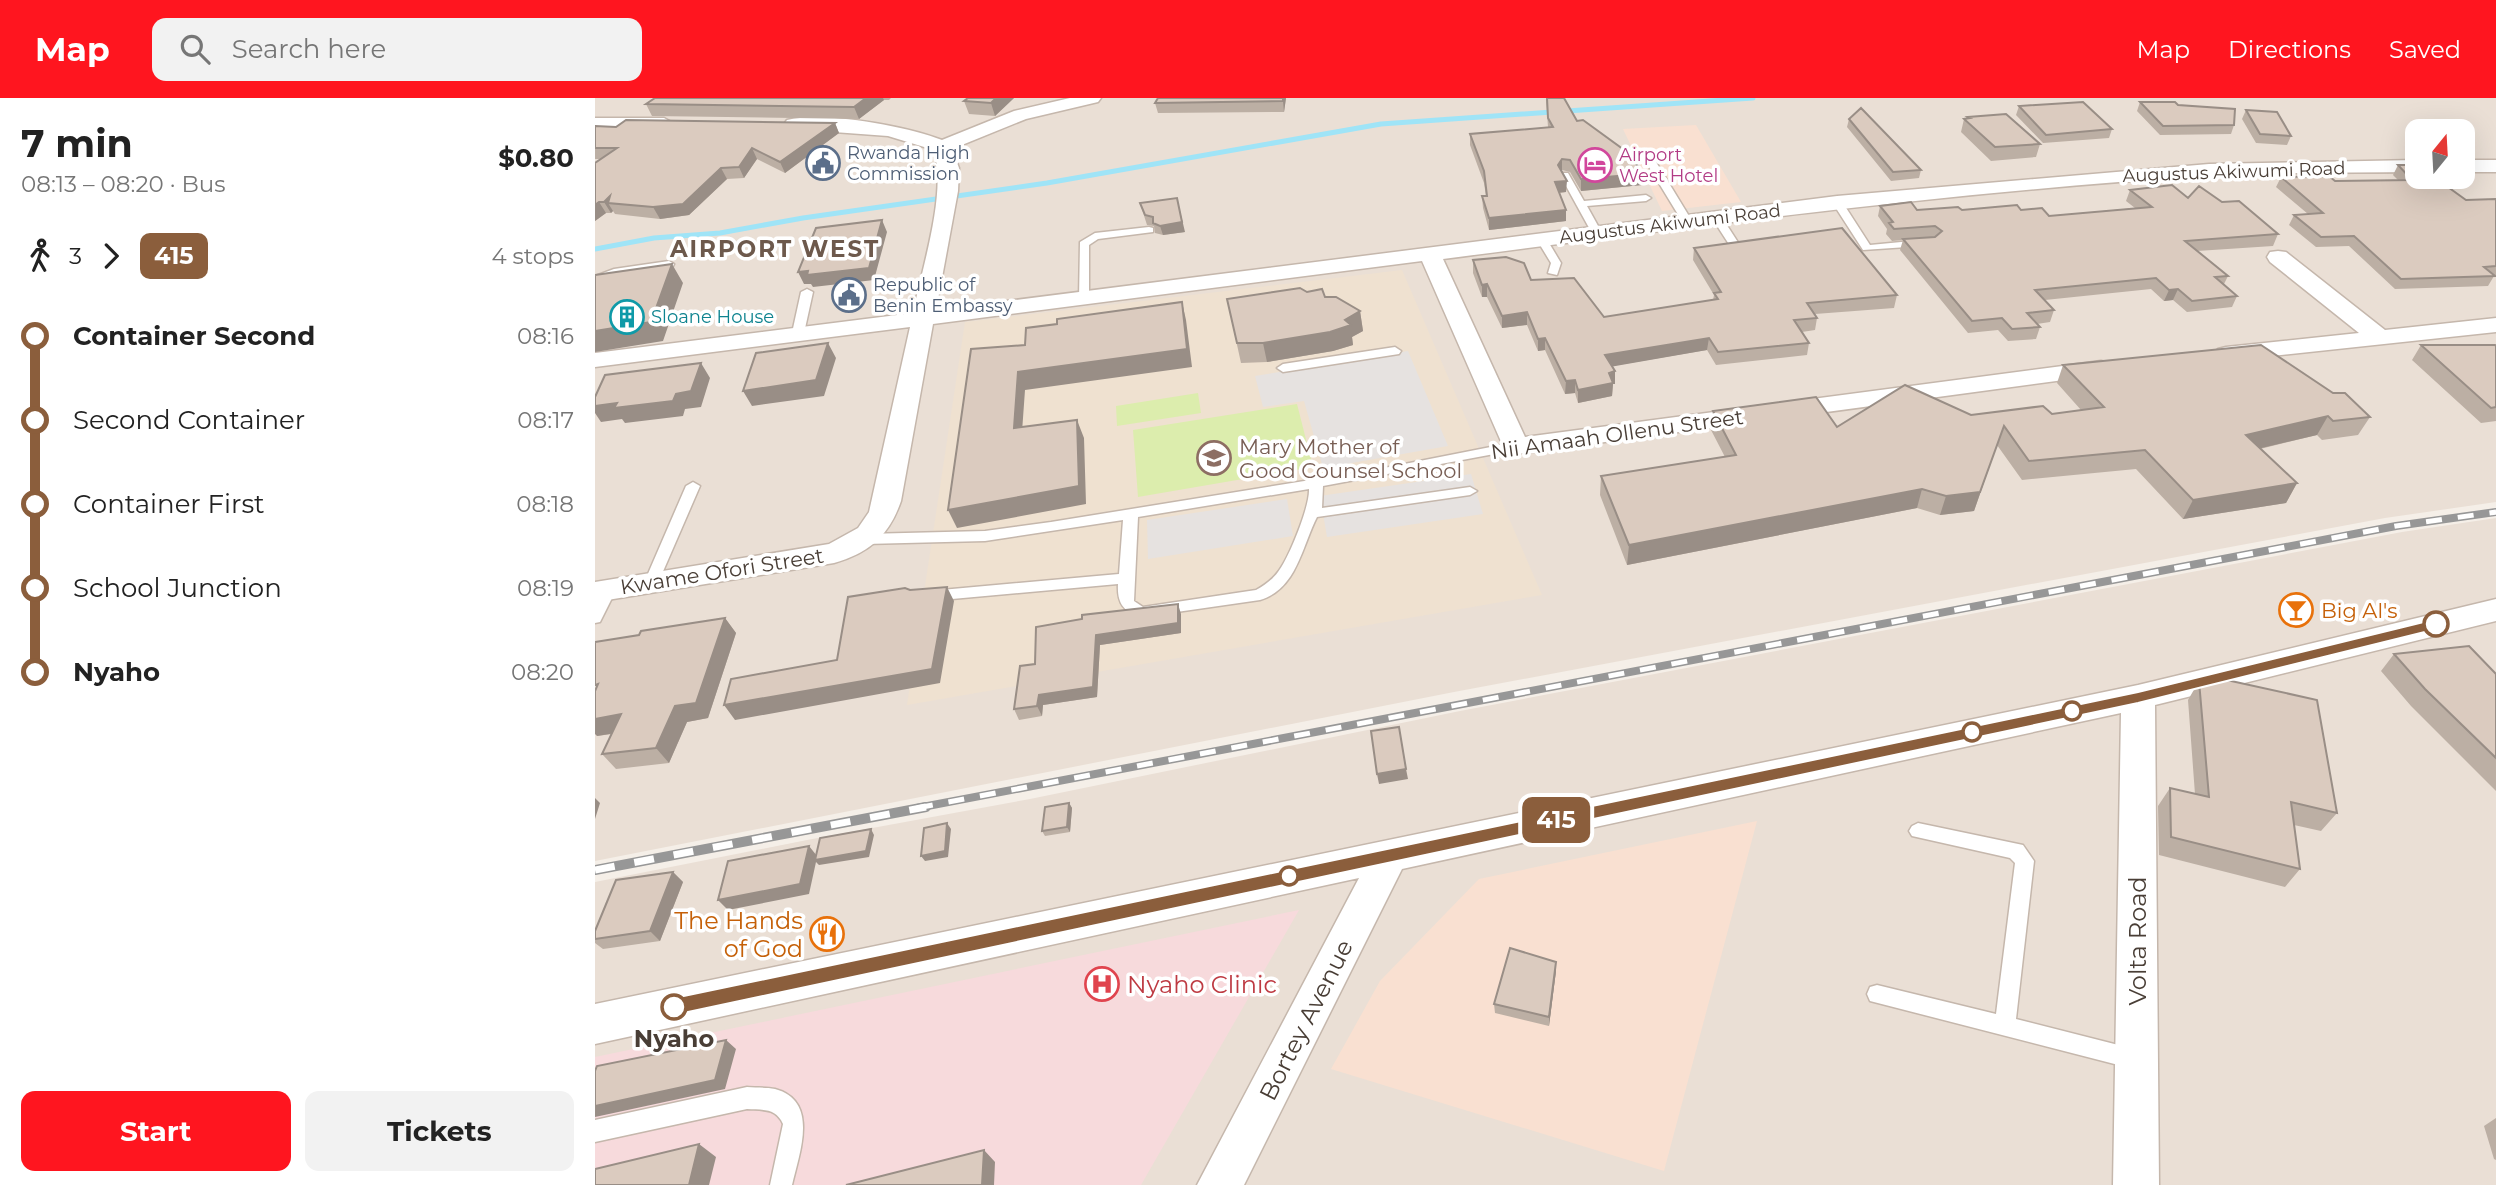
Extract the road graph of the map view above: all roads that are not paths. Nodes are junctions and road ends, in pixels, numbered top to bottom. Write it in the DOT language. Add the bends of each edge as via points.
graph roads {
  1 [pos="1092,98"];
  2 [pos="595,123"];
  3 [pos="676,123"];
  4 [pos="771,124"];
  5 [pos="942,147"];
  6 [pos="1651,162"];
  7 [pos="2405,166"];
  8 [pos="2475,166"];
  9 [pos="2496,166"];
  10 [pos="1565,175"];
  11 [pos="1646,198"];
  12 [pos="1837,202"];
  13 [pos="1581,204"];
  14 [pos="1717,218"];
  15 [pos="1687,221"];
  16 [pos="1149,230"];
  17 [pos="1597,233"];
  18 [pos="1542,240"];
  19 [pos="1932,243"];
  20 [pos="1738,250"];
  21 [pos="1430,254"];
  22 [pos="2278,257"];
  23 [pos="669,264"];
  24 [pos="1553,273"];
  25 [pos="595,280"];
  26 [pos="807,292"];
  27 [pos="1083,298"];
  28 [pos="925,317"];
  29 [pos="2496,325"];
  30 [pos="798,333"];
  31 [pos="2379,337"];
  32 [pos="1395,351"];
  33 [pos="2204,357"];
  34 [pos="595,359"];
  35 [pos="2124,366"];
  36 [pos="1283,368"];
  37 [pos="1516,446"];
  38 [pos="1316,483"];
  39 [pos="693,486"];
  40 [pos="1470,491"];
  41 [pos="1131,513"];
  42 [pos="1315,513"];
  43 [pos="865,539"];
  44 [pos="1126,578"];
  45 [pos="651,583"];
  46 [pos="601,591"];
  47 [pos="918,597"];
  48 [pos="2494,612"];
  49 [pos="595,618"];
  50 [pos="2138,697"];
  51 [pos="1918,831"];
  52 [pos="1391,854"];
  53 [pos="1877,994"];
  54 [pos="595,1024"];
  55 [pos="2005,1026"];
  56 [pos="2136,1059"];
  57 [pos="595,1131"];
  58 [pos="781,1185"];
  59 [pos="1220,1185"];
  60 [pos="2136,1185"];
  1 -- 5 [label="street" via="1020,115"];
  2 -- 3 [label="street"];
  4 -- 5 [label="street" via="889,130"];
  5 -- 28 [label="street" via="950,168 947,199"];
  6 -- 15 [label="lane"];
  7 -- 12 [label="street, Augustus Akiwumi Road" via="2184,172"];
  8 -- 9 [label="street"];
  10 -- 13 [label="lane"];
  11 -- 13 [label="lane"];
  12 -- 14 [label="street, Augustus Akiwumi Road"];
  12 -- 19 [label="lane" via="1867,247"];
  13 -- 17 [label="lane"];
  14 -- 15 [label="street, Augustus Akiwumi Road"];
  14 -- 20 [label="lane"];
  15 -- 17 [label="street, Augustus Akiwumi Road"];
  16 -- 27 [label="lane" via="1087,240"];
  17 -- 18 [label="street, Augustus Akiwumi Road"];
  18 -- 21 [label="street, Augustus Akiwumi Road"];
  18 -- 24 [label="lane" via="1556,263"];
  21 -- 27 [label="street, Augustus Akiwumi Road"];
  21 -- 37 [label="street"];
  22 -- 31 [label="street"];
  23 -- 25 [label="lane" via="614,272"];
  26 -- 30 [label="lane"];
  27 -- 28 [label="street, Augustus Akiwumi Road"];
  28 -- 30 [label="street, Augustus Akiwumi Road"];
  28 -- 43 [label="street" via="887,501 880,522"];
  29 -- 31 [label="street"];
  30 -- 34 [label="street, Augustus Akiwumi Road"];
  31 -- 33 [label="street"];
  32 -- 36 [label="lane"];
  35 -- 37 [label="street, Nii Amaah Ollenu Street"];
  37 -- 38 [label="lane, Nii Amaah Ollenu Street"];
  38 -- 41 [label="lane, Nii Amaah Ollenu Street"];
  38 -- 42 [label="lane"];
  39 -- 45 [label="lane"];
  40 -- 42 [label="lane"];
  41 -- 43 [label="lane, Nii Amaah Ollenu Street" via="985,536"];
  41 -- 44 [label="lane"];
  42 -- 44 [label="lane" via="1290,569 1274,588 1260,595 1142,612 1128,607"];
  43 -- 45 [label="street, Kwame Ofori Street" via="818,557"];
  44 -- 47 [label="lane"];
  45 -- 46 [label="street, Kwame Ofori Street"];
  46 -- 49 [label="lane"];
  48 -- 50 [label="street"];
  50 -- 52 [label="street"];
  50 -- 56 [label="street, Volta Road"];
  51 -- 55 [label="lane" via="2016,851 2025,861"];
  52 -- 54 [label="street"];
  52 -- 59 [label="street, Bortey Avenue"];
  53 -- 55 [label="lane"];
  55 -- 56 [label="lane"];
  56 -- 60 [label="street, Volta Road"];
  57 -- 58 [label="lane" via="747,1098 774,1100 787,1108 794,1124"];
}
